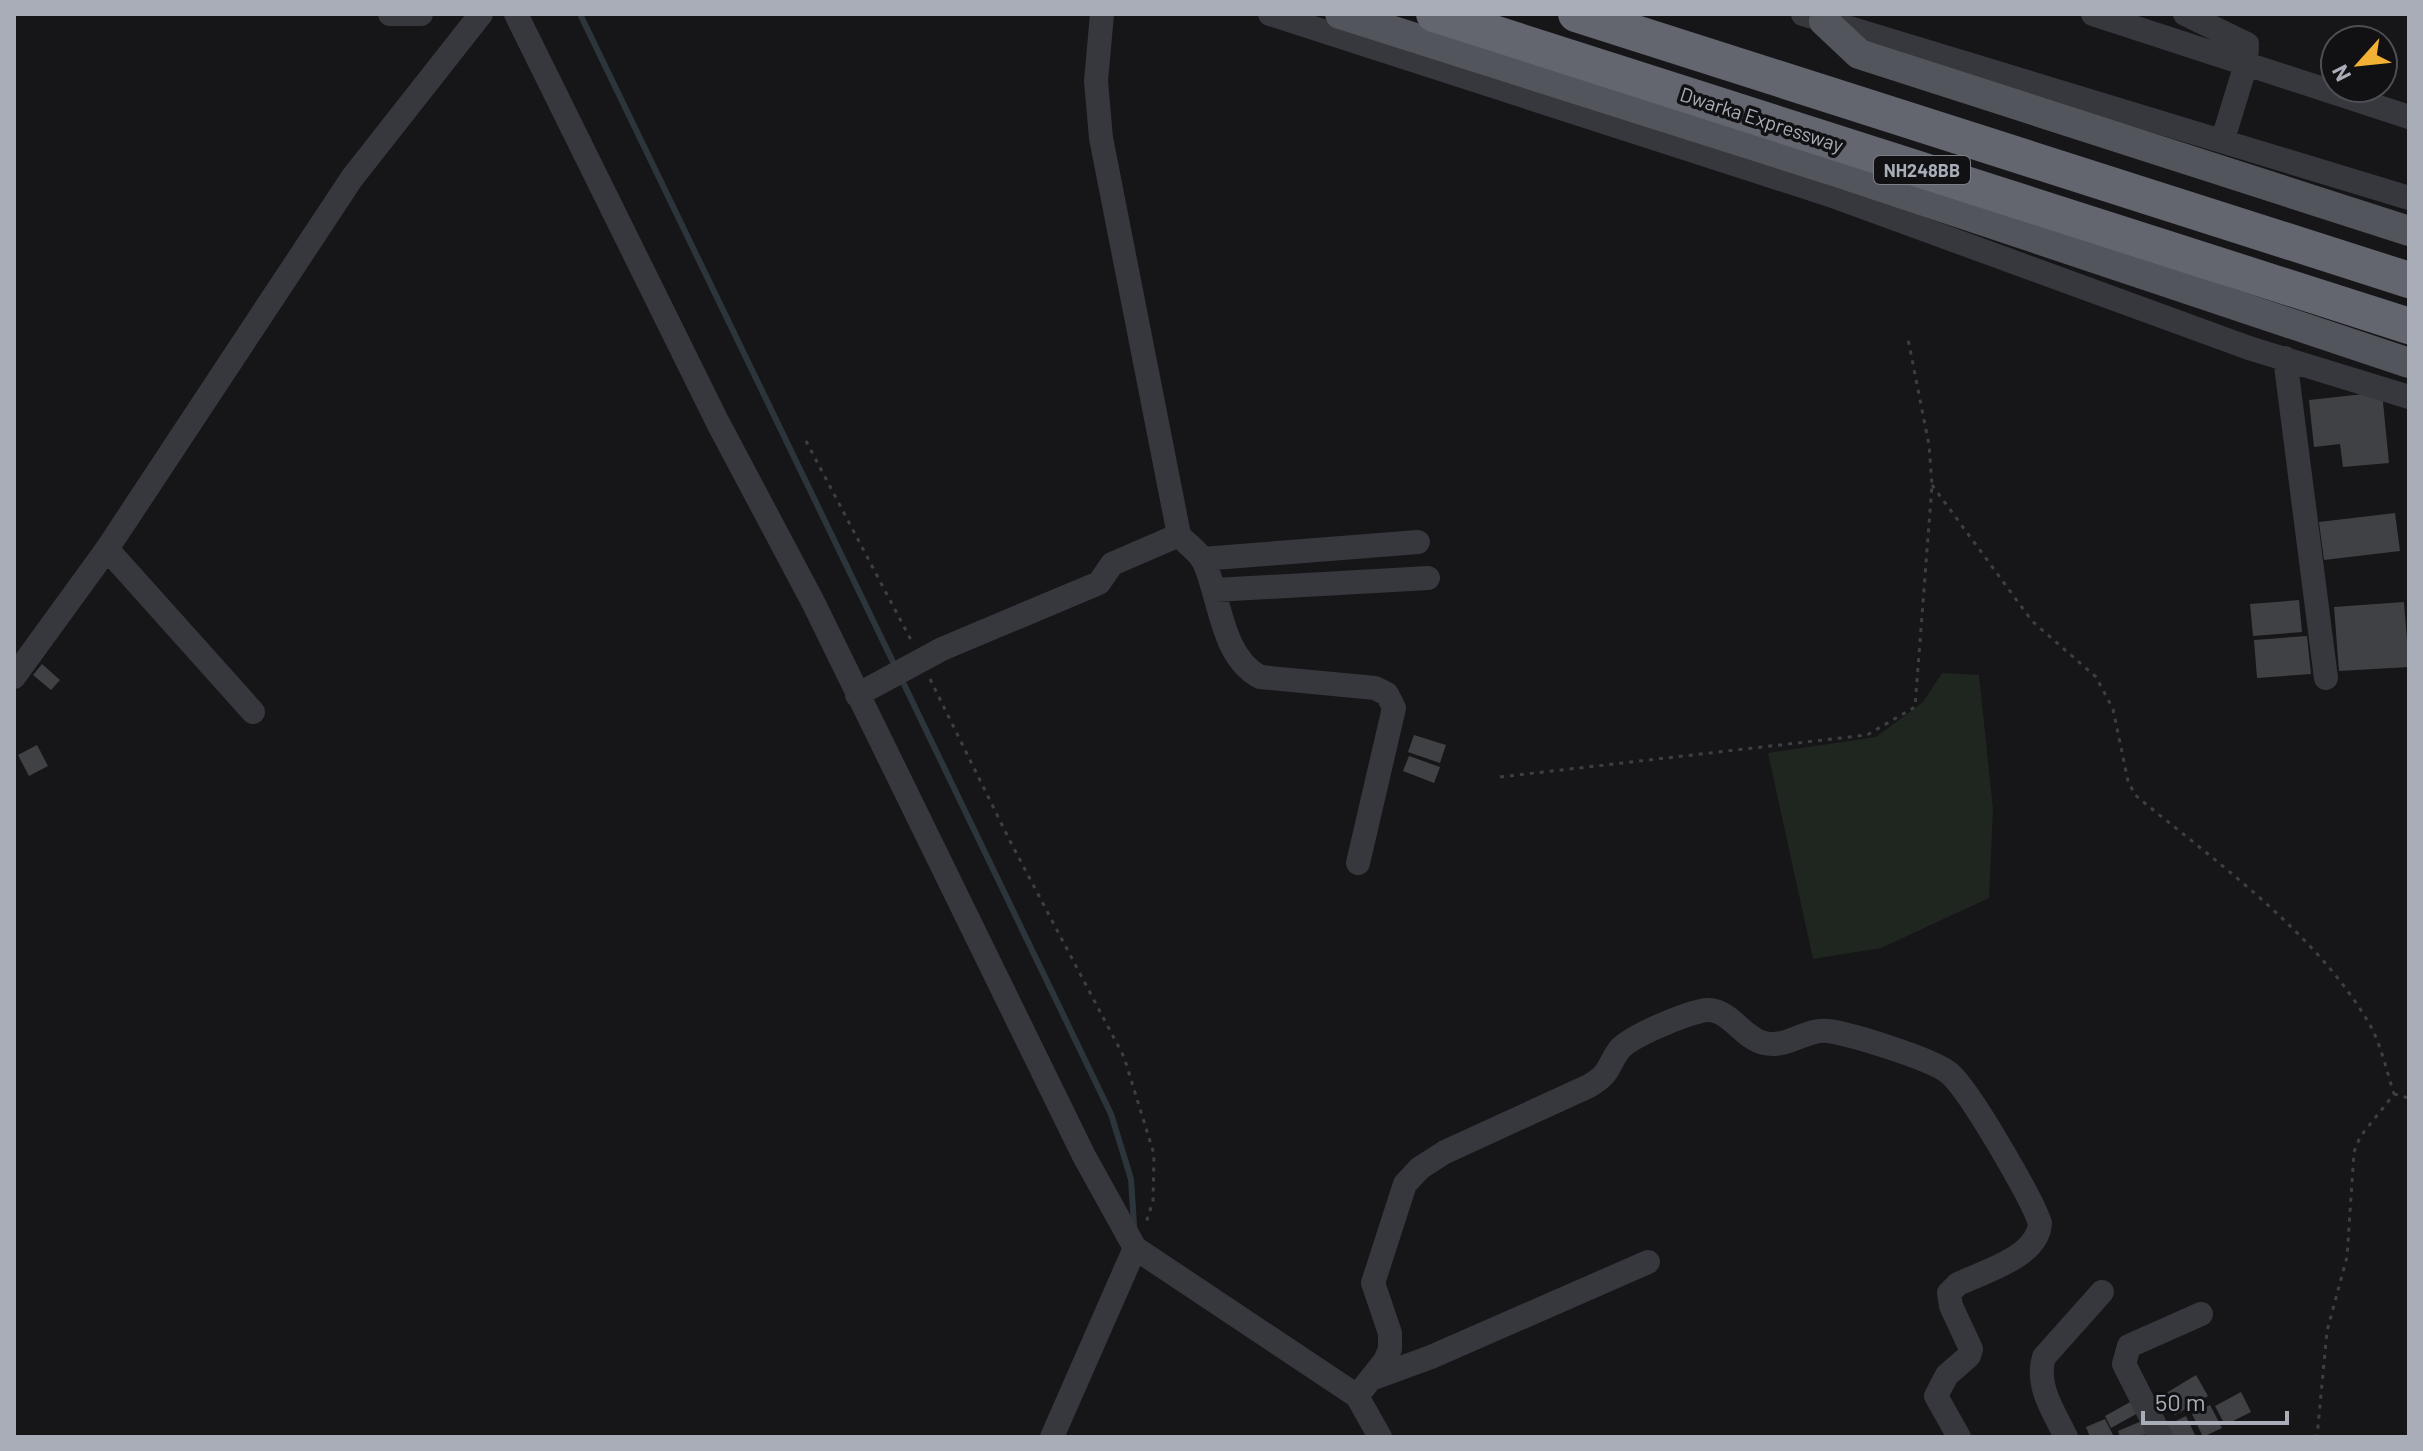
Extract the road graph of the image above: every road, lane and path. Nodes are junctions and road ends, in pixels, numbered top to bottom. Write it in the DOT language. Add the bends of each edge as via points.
graph roads {
  1 [pos="390,14"];
  2 [pos="421,14"];
  3 [pos="481,14"];
  4 [pos="516,14"];
  5 [pos="1102,14"];
  6 [pos="1270,14"];
  7 [pos="1340,14"];
  8 [pos="1434,14"];
  9 [pos="1576,14"];
  10 [pos="2093,14"];
  11 [pos="2185,14"];
  12 [pos="1813,17"];
  13 [pos="2246,64"];
  14 [pos="2409,117"];
  15 [pos="2223,139"];
  16 [pos="2409,198"];
  17 [pos="2409,231"];
  18 [pos="2409,280"];
  19 [pos="2409,326"];
  20 [pos="1908,339"];
  21 [pos="2285,358"];
  22 [pos="2409,363"];
  23 [pos="2409,397"];
  24 [pos="806,441"];
  25 [pos="1932,485"];
  26 [pos="1179,535"];
  27 [pos="1418,542"];
  28 [pos="107,549"];
  29 [pos="1202,559"];
  30 [pos="1428,578"];
  31 [pos="1215,590"];
  32 [pos="915,647"];
  33 [pos="928,675"];
  34 [pos="14,677"];
  35 [pos="2326,678"];
  36 [pos="857,695"];
  37 [pos="253,712"];
  38 [pos="1500,777"];
  39 [pos="1358,863"];
  40 [pos="2394,1094"];
  41 [pos="2409,1098"];
  42 [pos="1135,1248"];
  43 [pos="1648,1262"];
  44 [pos="2102,1292"];
  45 [pos="2201,1314"];
  46 [pos="1364,1387"];
  47 [pos="1052,1437"];
  48 [pos="1380,1437"];
  49 [pos="1959,1437"];
  50 [pos="2066,1437"];
  51 [pos="2161,1437"];
  52 [pos="2317,1437"];
  1 -- 2 [label="street"];
  3 -- 28 [label="street" via="352,178"];
  4 -- 36 [label="street"];
  5 -- 26 [label="street" via="1096,81 1101,138"];
  6 -- 21 [label="street" via="1830,195 2058,281"];
  7 -- 22 [label="main road"];
  8 -- 19 [label="highway, Dwarka Expressway / NH248BB"];
  9 -- 18 [label="highway, NH248BB"];
  10 -- 13 [label="street"];
  11 -- 13 [label="street" via="2247,44"];
  12 -- 15 [label="street"];
  12 -- 17 [label="main road" via="1859,54"];
  13 -- 14 [label="street"];
  13 -- 15 [label="street"];
  15 -- 16 [label="street"];
  20 -- 25 [label="path"];
  21 -- 23 [label="street"];
  21 -- 35 [label="street"];
  24 -- 32 [label="path"];
  25 -- 38 [label="path" via="1915,707 1867,735"];
  25 -- 40 [label="path" via="2032,621 2096,677 2113,709 2135,795 2253,892 2348,990 2372,1029"];
  26 -- 29 [label="street"];
  26 -- 36 [label="street" via="1112,564 1099,583 942,649"];
  27 -- 29 [label="street"];
  28 -- 34 [label="street"];
  28 -- 37 [label="street"];
  29 -- 31 [label="street"];
  30 -- 31 [label="street"];
  31 -- 39 [label="street" via="1234,655 1245,669 1260,677 1375,688 1387,694 1394,708"];
  33 -- 42 [label="path" via="1124,1057 1154,1154 1153,1201"];
  36 -- 42 [label="street" via="1084,1156"];
  40 -- 41 [label="path"];
  40 -- 52 [label="path" via="2354,1152 2347,1257 2327,1331"];
  42 -- 46 [label="street"];
  42 -- 47 [label="street"];
  43 -- 46 [label="street"];
  44 -- 50 [label="street" via="2044,1357 2040,1371"];
  45 -- 51 [label="street" via="2124,1352 2124,1364"];
  46 -- 48 [label="street"];
  46 -- 49 [label="street" via="1390,1349 1390,1333 1373,1291 1374,1275 1405,1184 1445,1152 1605,1076 1619,1051 1638,1037 1708,1010 1726,1016 1763,1043 1776,1045 1828,1031 1935,1064 1968,1095 2040,1223 2038,1239 2028,1249 1949,1293 1971,1349 1936,1396"];
}
